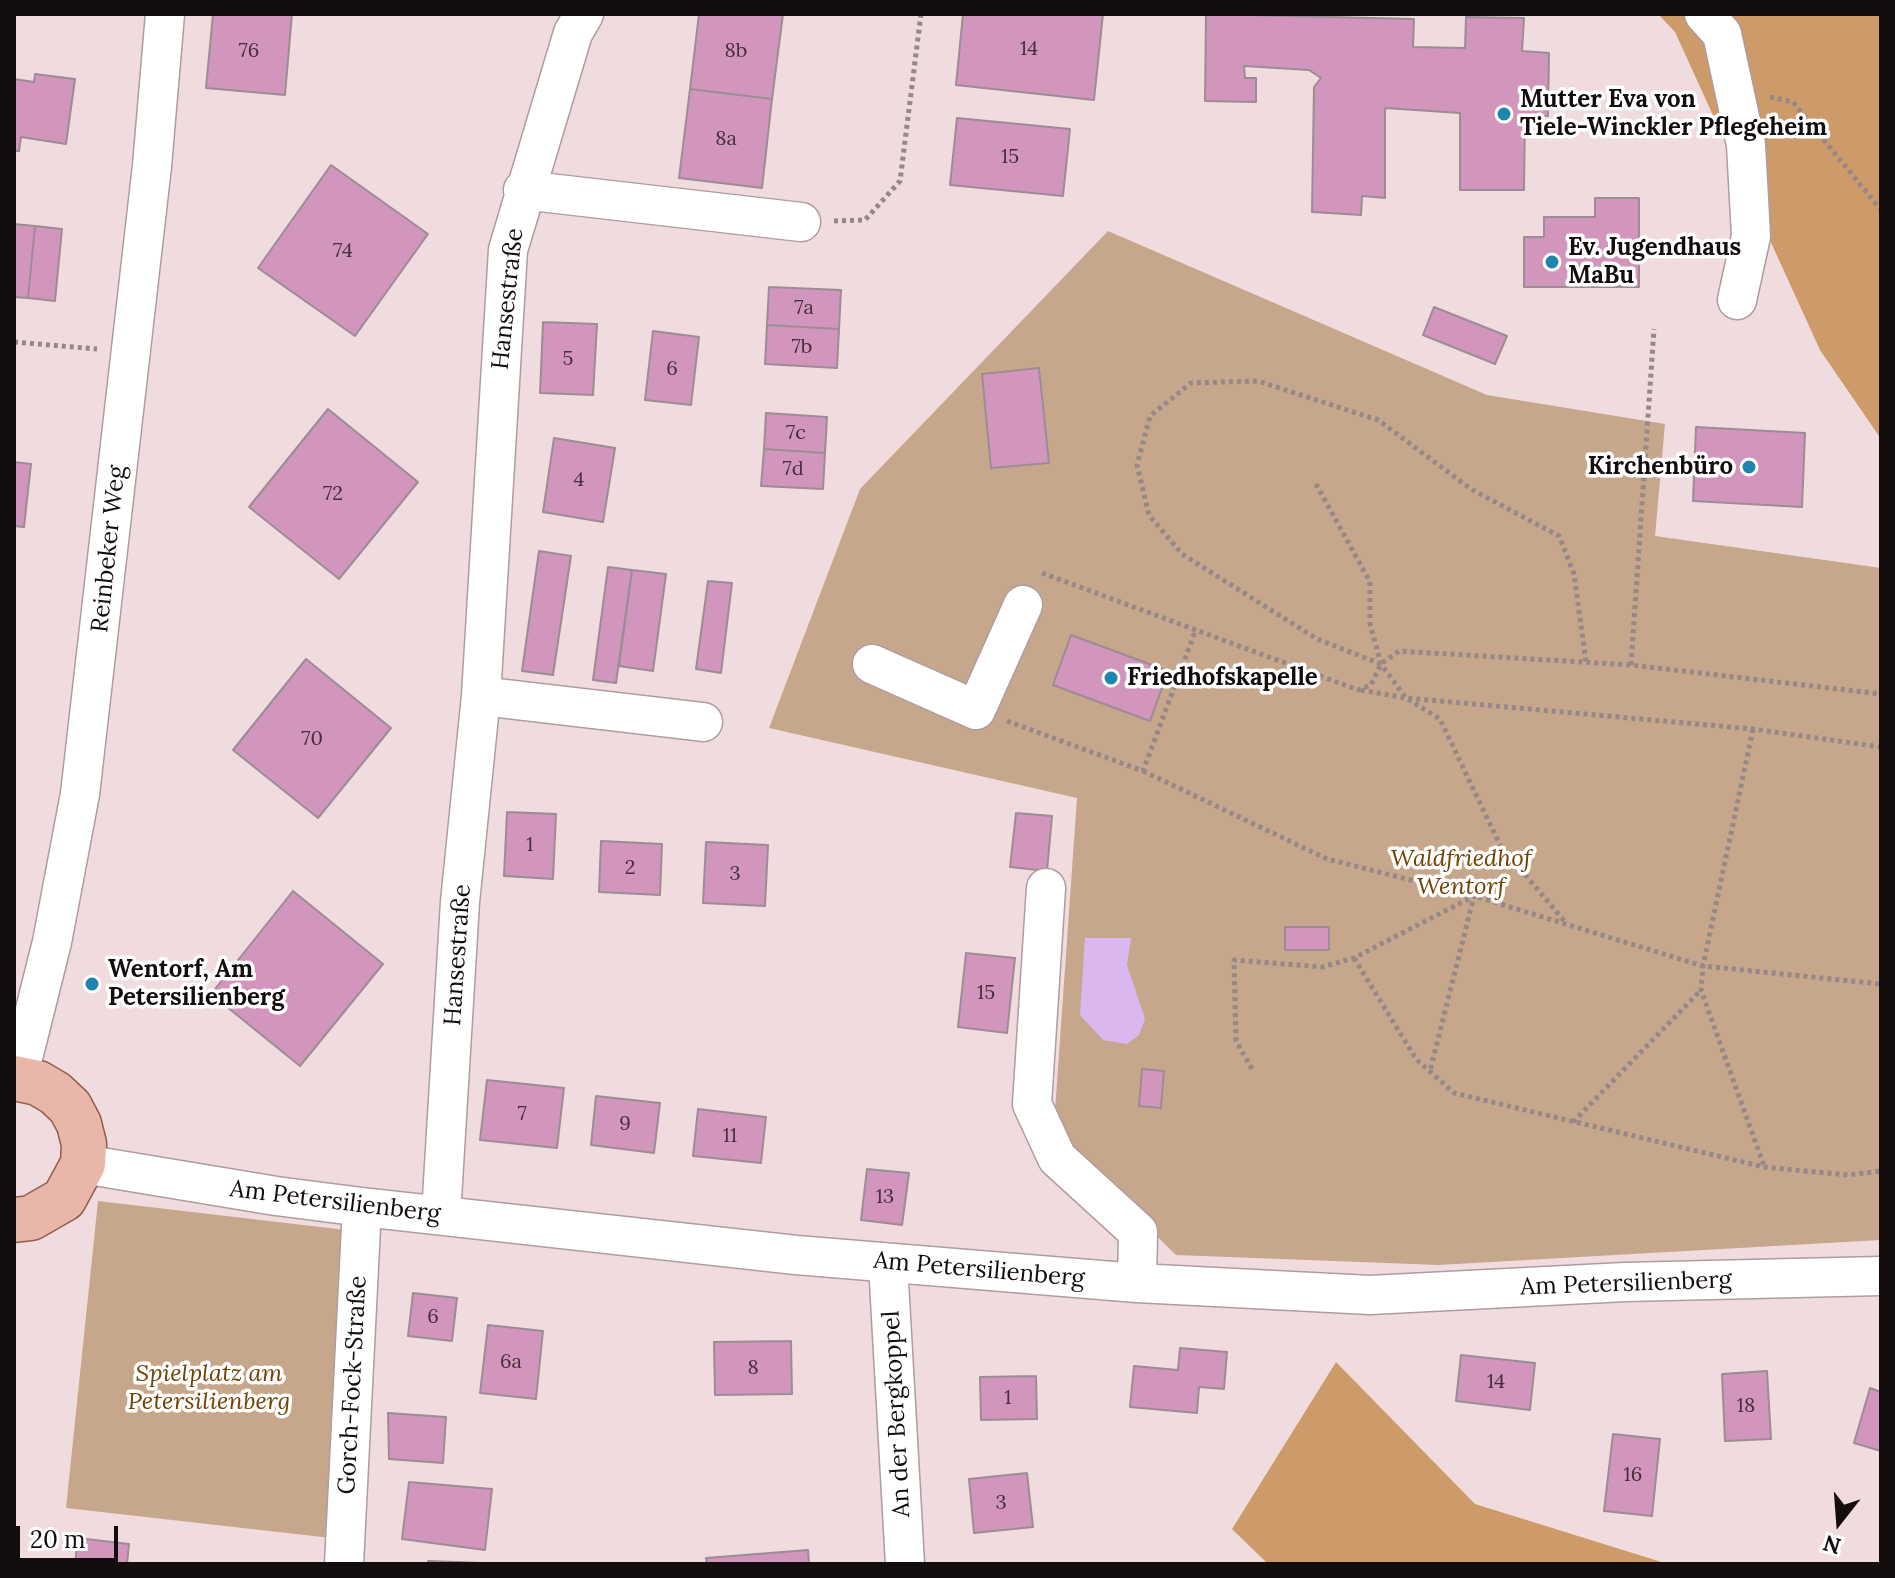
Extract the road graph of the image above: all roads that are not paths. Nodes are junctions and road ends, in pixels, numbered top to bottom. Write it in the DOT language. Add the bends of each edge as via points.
graph roads {
  1 [pos="165,14"];
  2 [pos="584,14"];
  3 [pos="1704,14"];
  4 [pos="523,190"];
  5 [pos="801,222"];
  6 [pos="1737,300"];
  7 [pos="1023,605"];
  8 [pos="872,664"];
  9 [pos="481,696"];
  10 [pos="703,722"];
  11 [pos="1046,888"];
  12 [pos="16,1078"];
  13 [pos="83,1164"];
  14 [pos="362,1207"];
  15 [pos="441,1215"];
  16 [pos="14,1220"];
  17 [pos="888,1264"];
  18 [pos="1881,1276"];
  19 [pos="1137,1283"];
  20 [pos="344,1564"];
  21 [pos="905,1564"];
  1 -- 12 [label="street, Reinbeker Weg" via="80,794 52,942"];
  2 -- 4 [label="street, Hansestraße" via="573,33"];
  3 -- 6 [label="street" via="1722,34 1746,145 1751,236"];
  4 -- 5 [label="street"];
  4 -- 9 [label="street, Hansestraße" via="508,250"];
  7 -- 8 [label="street" via="976,710"];
  9 -- 10 [label="street"];
  9 -- 15 [label="street, Hansestraße" via="460,902"];
  11 -- 19 [label="street" via="1032,1104 1057,1158 1138,1232"];
  12 -- 13 [label="main road, Reinbeker Weg" via="55,1093 70,1107 79,1124"];
  13 -- 14 [label="street, Am Petersilienberg"];
  13 -- 16 [label="main road" via="64,1199 31,1218"];
  14 -- 15 [label="street, Am Petersilienberg"];
  14 -- 20 [label="street, Gorch-Fock-Straße"];
  15 -- 17 [label="street, Am Petersilienberg"];
  17 -- 19 [label="street, Am Petersilienberg"];
  17 -- 21 [label="street, An der Bergkoppel"];
  18 -- 19 [label="street, Am Petersilienberg" via="1370,1295"];
}
